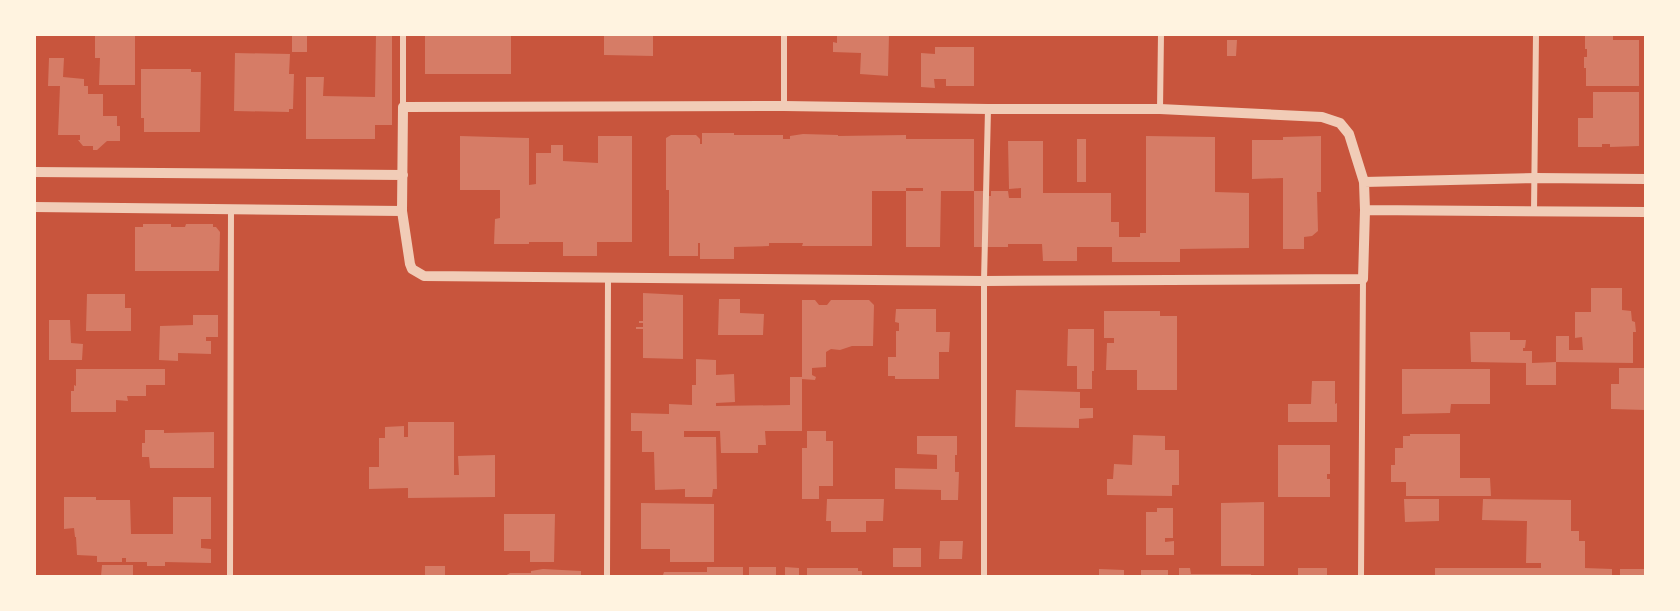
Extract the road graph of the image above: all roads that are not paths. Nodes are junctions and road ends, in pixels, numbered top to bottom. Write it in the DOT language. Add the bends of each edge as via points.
graph roads {
  1 [pos="403,34"];
  2 [pos="784,34"];
  3 [pos="1161,34"];
  4 [pos="1536,34"];
  5 [pos="784,106"];
  6 [pos="403,107"];
  7 [pos="988,109"];
  8 [pos="1160,109"];
  9 [pos="34,172"];
  10 [pos="403,175"];
  11 [pos="1536,178"];
  12 [pos="1646,179"];
  13 [pos="1364,182"];
  14 [pos="34,207"];
  15 [pos="231,209"];
  16 [pos="1365,210"];
  17 [pos="402,211"];
  18 [pos="1534,211"];
  19 [pos="1646,212"];
  20 [pos="608,278"];
  21 [pos="1363,279"];
  22 [pos="984,281"];
  23 [pos="230,576"];
  24 [pos="607,576"];
  25 [pos="984,576"];
  26 [pos="1361,576"];
  1 -- 6 [label="street"];
  2 -- 5 [label="street"];
  3 -- 8 [label="street"];
  4 -- 11 [label="street"];
  5 -- 6 [label="street"];
  5 -- 7 [label="street"];
  6 -- 10 [label="street"];
  7 -- 8 [label="street"];
  7 -- 22 [label="street"];
  8 -- 13 [label="street" via="1332,119 1349,134"];
  9 -- 10 [label="street"];
  10 -- 17 [label="street"];
  11 -- 12 [label="street"];
  11 -- 13 [label="street"];
  11 -- 18 [label="street"];
  13 -- 16 [label="street"];
  14 -- 15 [label="street"];
  15 -- 17 [label="street"];
  15 -- 23 [label="street"];
  16 -- 18 [label="street"];
  16 -- 21 [label="street"];
  17 -- 20 [label="street" via="410,264 424,276"];
  18 -- 19 [label="street"];
  20 -- 22 [label="street"];
  20 -- 24 [label="street"];
  21 -- 22 [label="street"];
  21 -- 26 [label="street"];
  22 -- 25 [label="street"];
}
